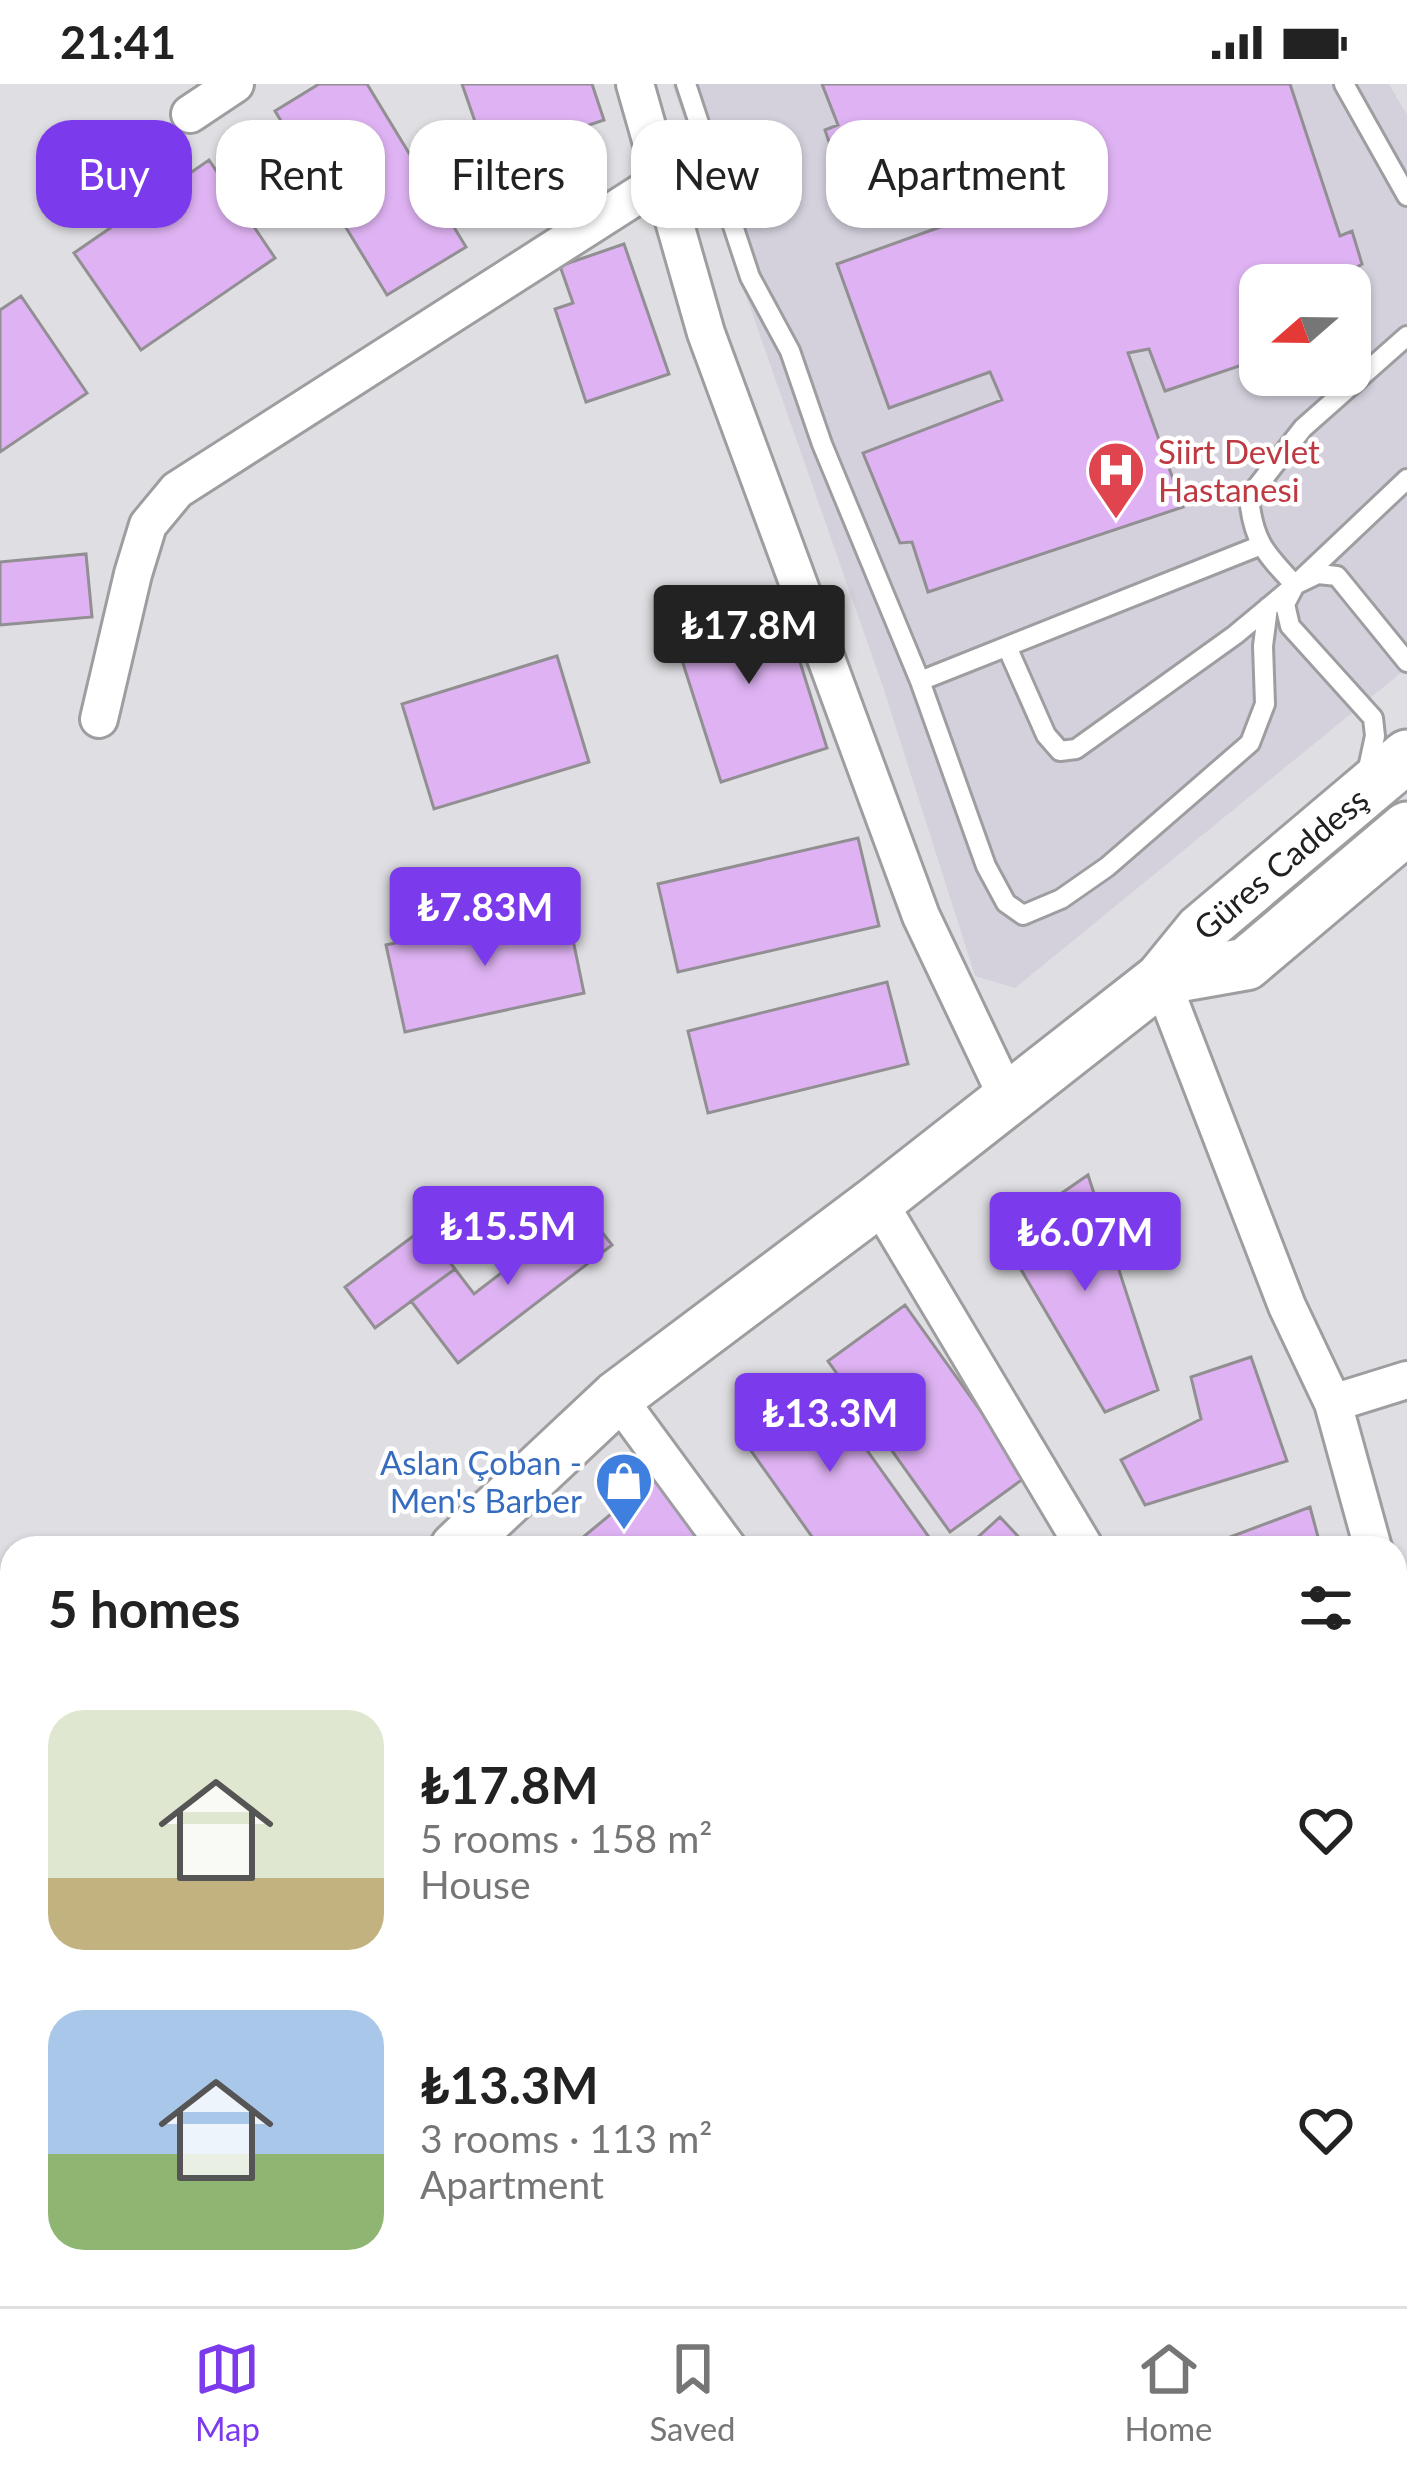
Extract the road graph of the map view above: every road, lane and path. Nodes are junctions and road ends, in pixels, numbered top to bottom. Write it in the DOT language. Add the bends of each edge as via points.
graph roads {
  1 [pos="235,84"];
  2 [pos="635,84"];
  3 [pos="686,84"];
  4 [pos="1344,84"];
  5 [pos="190,114"];
  6 [pos="646,120"];
  7 [pos="1407,196"];
  8 [pos="631,199"];
  9 [pos="677,228"];
  10 [pos="1407,336"];
  11 [pos="1407,479"];
  12 [pos="1259,546"];
  13 [pos="1295,585"];
  14 [pos="1268,607"];
  15 [pos="1008,649"];
  16 [pos="1407,662"];
  17 [pos="920,681"];
  18 [pos="99,719"];
  19 [pos="1407,756"];
  20 [pos="1363,793"];
  21 [pos="1407,828"];
  22 [pos="1161,979"];
  23 [pos="1008,1099"];
  24 [pos="878,1201"];
  25 [pos="1407,1380"];
  26 [pos="617,1396"];
  27 [pos="1334,1403"];
  28 [pos="471,1536"];
  29 [pos="719,1536"];
  30 [pos="1078,1536"];
  31 [pos="1370,1536"];
  1 -- 5 [label="street"];
  2 -- 6 [label="street"];
  3 -- 17 [label="lane" via="750,277 790,352"];
  4 -- 7 [label="lane"];
  8 -- 18 [label="street" via="177,490 148,525"];
  9 -- 23 [label="street" via="706,333 913,894"];
  10 -- 12 [label="lane" via="1267,471 1249,497"];
  11 -- 13 [label="lane"];
  12 -- 13 [label="lane"];
  12 -- 15 [label="lane"];
  13 -- 14 [label="lane"];
  13 -- 16 [label="lane" via="1337,576"];
  13 -- 20 [label="lane" via="1285,604 1290,626 1373,718"];
  14 -- 15 [label="lane" via="1060,752"];
  14 -- 17 [label="lane" via="1265,704 1250,743 1107,867 1023,915 1006,903 986,866"];
  15 -- 17 [label="lane"];
  19 -- 20 [label="street, Güres Caddesş"];
  20 -- 22 [label="street, Güres Caddesş" via="1201,930"];
  21 -- 22 [label="street" via="1246,964"];
  22 -- 23 [label="street, Güres Caddesş"];
  22 -- 27 [label="street" via="1287,1306"];
  23 -- 24 [label="street, Güres Caddesş"];
  24 -- 26 [label="street, Güres Caddesş"];
  24 -- 30 [label="street"];
  25 -- 27 [label="street"];
  26 -- 28 [label="street, Güres Caddesş"];
  26 -- 29 [label="street"];
  27 -- 31 [label="street"];
}
